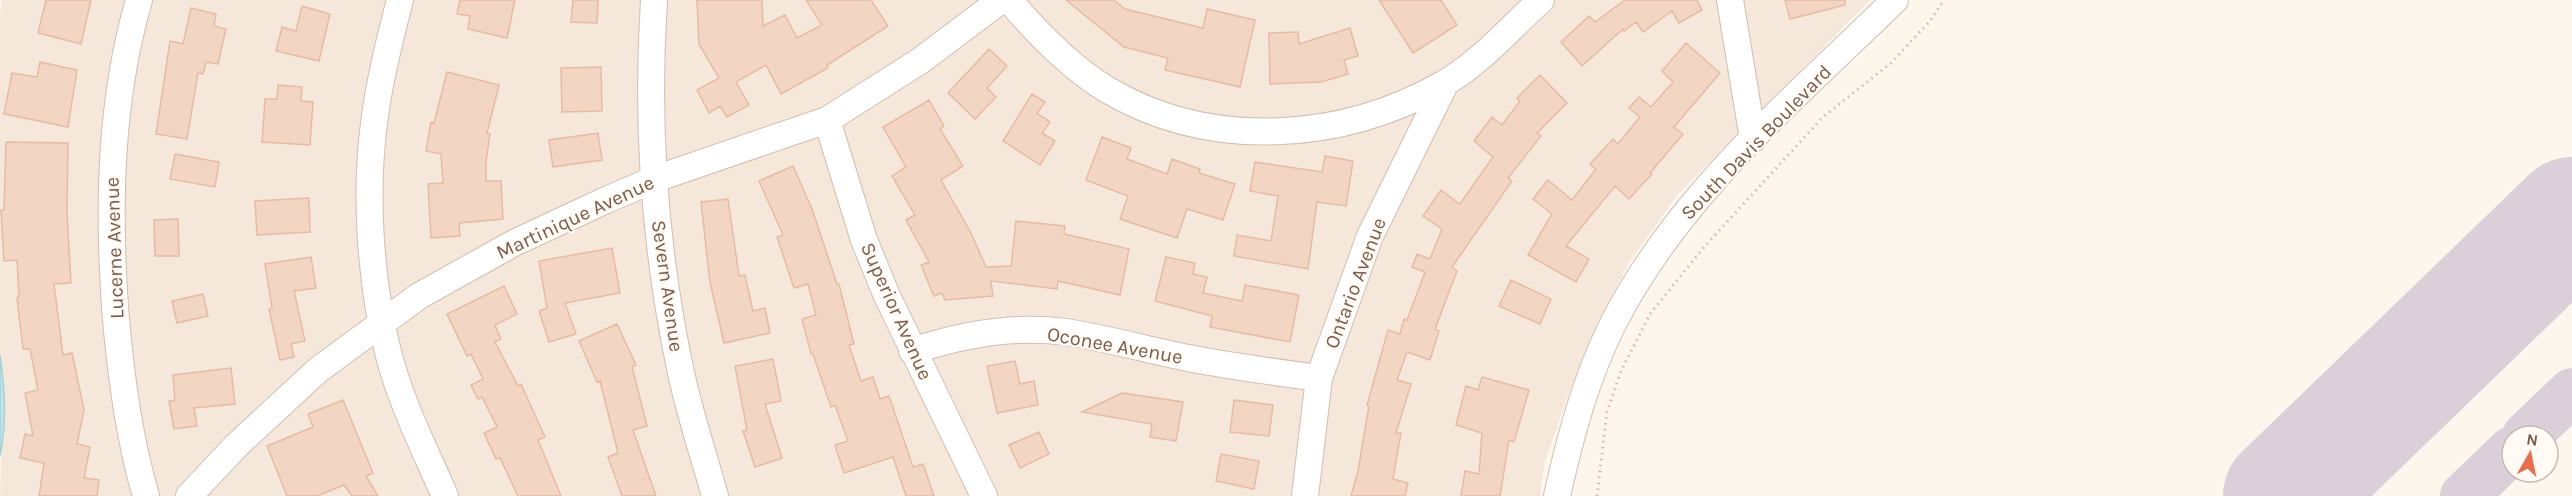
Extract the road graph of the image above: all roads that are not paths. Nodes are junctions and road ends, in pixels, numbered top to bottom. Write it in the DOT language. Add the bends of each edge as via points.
graph roads {
  1 [pos="139,0"];
  2 [pos="400,0"];
  3 [pos="654,0"];
  4 [pos="1001,0"];
  5 [pos="1009,0"];
  6 [pos="1541,0"];
  7 [pos="1730,0"];
  8 [pos="1894,0"];
  9 [pos="1446,82"];
  10 [pos="827,120"];
  11 [pos="1753,139"];
  12 [pos="655,179"];
  13 [pos="382,322"];
  14 [pos="912,351"];
  15 [pos="1319,378"];
  16 [pos="146,496"];
  17 [pos="189,496"];
  18 [pos="445,496"];
  19 [pos="715,496"];
  20 [pos="984,496"];
  21 [pos="1305,496"];
  22 [pos="1557,496"];
  1 -- 16 [label="street, Lucerne Avenue" via="123,66 111,176 111,217 122,377"];
  2 -- 13 [label="street" via="383,66 370,162 373,261"];
  3 -- 12 [label="street, Severn Avenue" via="651,50"];
  4 -- 10 [label="street, Martinique Avenue" via="920,61"];
  5 -- 9 [label="street" via="1049,44 1104,87 1148,109 1214,127 1267,133 1321,128 1375,115"];
  6 -- 9 [label="street" via="1480,59"];
  7 -- 11 [label="street"];
  8 -- 11 [label="street, South Davis Boulevard"];
  9 -- 15 [label="street, Ontario Avenue" via="1370,236"];
  10 -- 12 [label="street, Martinique Avenue"];
  10 -- 14 [label="street, Superior Avenue" via="864,240"];
  11 -- 22 [label="street, South Davis Boulevard" via="1705,189 1676,227 1613,324 1586,392"];
  12 -- 13 [label="street, Martinique Avenue" via="514,243 419,296"];
  12 -- 19 [label="street, Severn Avenue" via="678,359"];
  13 -- 17 [label="street, Martinique Avenue" via="318,370"];
  13 -- 18 [label="street" via="399,388"];
  14 -- 15 [label="street, Oconee Avenue" via="945,340 983,334 1023,330 1064,332 1216,363"];
  14 -- 20 [label="street, Superior Avenue"];
  15 -- 21 [label="street, Ontario Avenue"];
}
